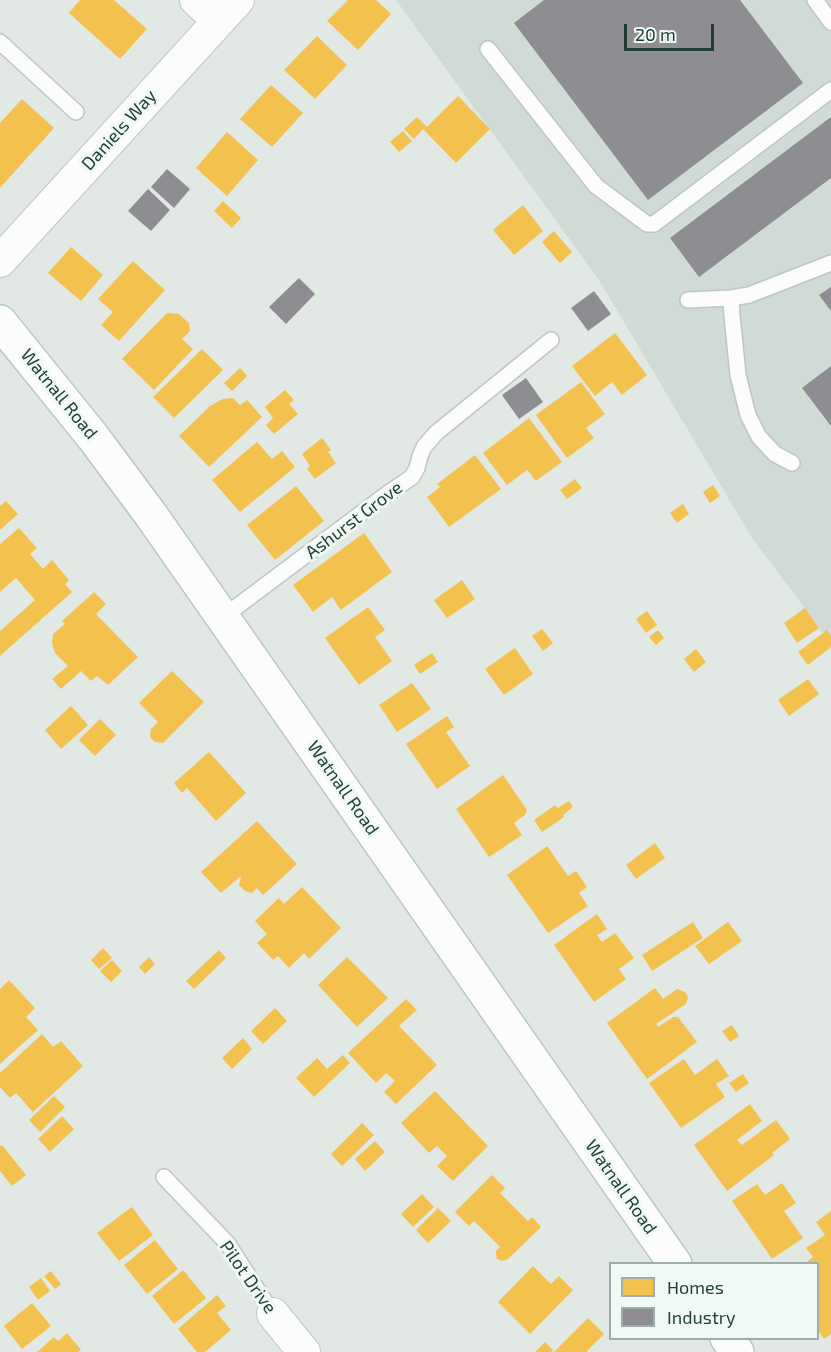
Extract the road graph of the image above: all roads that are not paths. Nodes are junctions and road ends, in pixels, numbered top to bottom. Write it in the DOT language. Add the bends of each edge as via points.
graph roads {
  1 [pos="196,0"];
  2 [pos="814,0"];
  3 [pos="228,10"];
  4 [pos="831,22"];
  5 [pos="0,42"];
  6 [pos="488,49"];
  7 [pos="831,90"];
  8 [pos="76,112"];
  9 [pos="0,261"];
  10 [pos="831,262"];
  11 [pos="731,298"];
  12 [pos="688,300"];
  13 [pos="0,322"];
  14 [pos="551,340"];
  15 [pos="792,463"];
  16 [pos="223,617"];
  17 [pos="164,1177"];
  18 [pos="674,1262"];
  19 [pos="273,1314"];
  20 [pos="724,1340"];
  21 [pos="304,1352"];
  22 [pos="715,1352"];
  1 -- 3 [label="street"];
  2 -- 4 [label="lane"];
  3 -- 9 [label="street, Daniels Way"];
  5 -- 8 [label="lane"];
  6 -- 7 [label="lane" via="596,186 647,224 654,224"];
  10 -- 11 [label="lane"];
  11 -- 12 [label="lane"];
  11 -- 15 [label="lane" via="738,375 748,415 759,437 775,454"];
  13 -- 16 [label="main road, Watnall Road" via="93,437"];
  14 -- 16 [label="lane, Ashurst Grove" via="436,433 424,447 412,477"];
  16 -- 18 [label="main road, Watnall Road"];
  17 -- 19 [label="lane, Pilot Drive" via="228,1244"];
  19 -- 21 [label="street, Pilot Drive"];
  20 -- 22 [label="street"];
}
